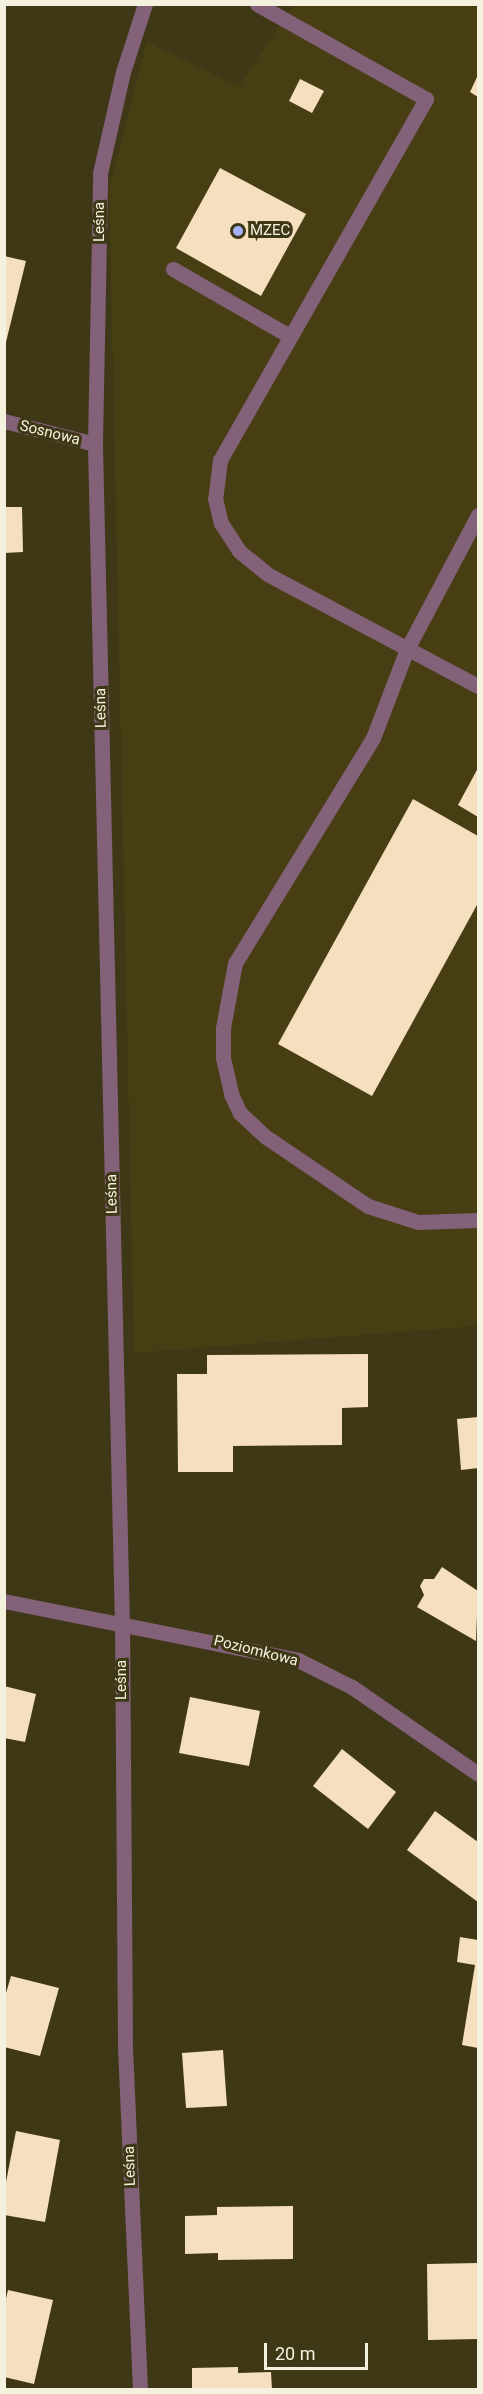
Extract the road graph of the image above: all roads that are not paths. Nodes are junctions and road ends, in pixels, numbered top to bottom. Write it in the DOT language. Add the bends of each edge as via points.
graph roads {
  1 [pos="145,4"];
  2 [pos="257,4"];
  3 [pos="173,269"];
  4 [pos="288,335"];
  5 [pos="4,422"];
  6 [pos="95,444"];
  7 [pos="478,515"];
  8 [pos="407,649"];
  9 [pos="478,686"];
  10 [pos="478,1220"];
  11 [pos="4,1600"];
  12 [pos="122,1626"];
  13 [pos="478,1774"];
  14 [pos="140,2390"];
  1 -- 6 [label="street, Leśna" via="123,72 100,174"];
  2 -- 4 [label="street" via="426,99"];
  3 -- 4 [label="street"];
  4 -- 8 [label="street" via="220,460 215,498 221,523 239,551 267,574"];
  5 -- 6 [label="street, Sosnowa"];
  6 -- 12 [label="street, Leśna"];
  7 -- 8 [label="street"];
  8 -- 9 [label="street"];
  8 -- 10 [label="street" via="373,738 235,963 224,1010 223,1058 240,1113 266,1137 368,1206 418,1222"];
  11 -- 12 [label="street, Poziomkowa"];
  12 -- 13 [label="street, Poziomkowa" via="211,1640 298,1660 352,1688"];
  12 -- 14 [label="street, Leśna" via="125,2044"];
}
